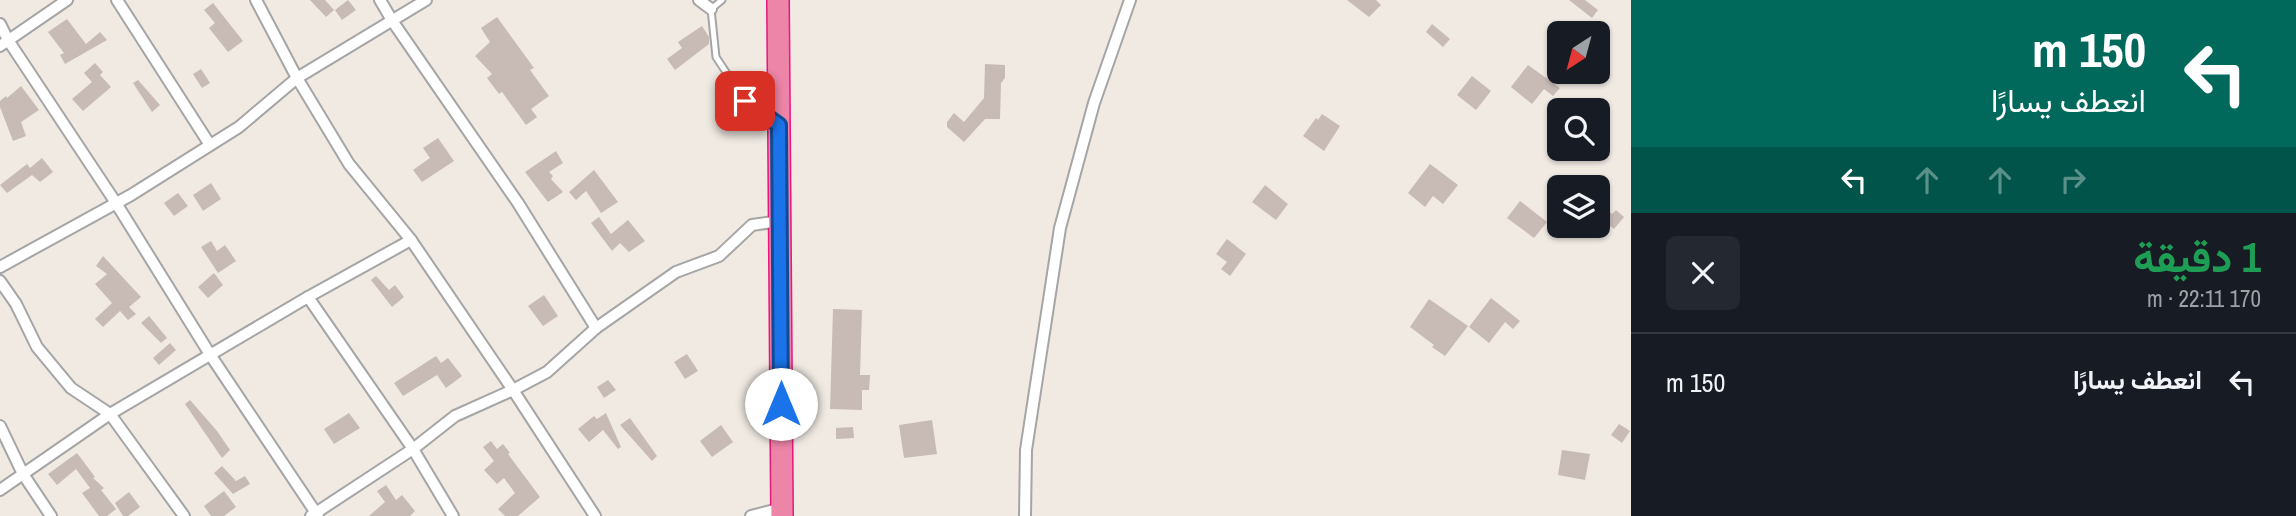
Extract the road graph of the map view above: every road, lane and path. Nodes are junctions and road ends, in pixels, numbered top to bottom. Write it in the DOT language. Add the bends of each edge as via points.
graph roads {
  1 [pos="67,0"];
  2 [pos="117,0"];
  3 [pos="256,0"];
  4 [pos="380,0"];
  5 [pos="426,0"];
  6 [pos="699,0"];
  7 [pos="722,0"];
  8 [pos="778,0"];
  9 [pos="1130,0"];
  10 [pos="712,9"];
  11 [pos="393,22"];
  12 [pos="0,24"];
  13 [pos="4,43"];
  14 [pos="297,78"];
  15 [pos="779,125"];
  16 [pos="210,145"];
  17 [pos="116,204"];
  18 [pos="779,221"];
  19 [pos="411,240"];
  20 [pos="0,267"];
  21 [pos="0,281"];
  22 [pos="308,297"];
  23 [pos="596,328"];
  24 [pos="211,356"];
  25 [pos="513,390"];
  26 [pos="110,414"];
  27 [pos="0,426"];
  28 [pos="413,449"];
  29 [pos="23,474"];
  30 [pos="0,489"];
  31 [pos="782,512"];
  32 [pos="315,515"];
  33 [pos="51,516"];
  34 [pos="184,516"];
  35 [pos="453,516"];
  36 [pos="595,516"];
  37 [pos="751,516"];
  38 [pos="1026,516"];
  1 -- 13 [label="street"];
  2 -- 16 [label="street"];
  3 -- 14 [label="street"];
  4 -- 11 [label="street"];
  5 -- 11 [label="street"];
  6 -- 10 [label="street"];
  7 -- 10 [label="lane"];
  8 -- 15 [label="highway"];
  9 -- 38 [label="street" via="1094,103 1060,228 1026,450"];
  10 -- 15 [label="lane" via="716,57 745,101"];
  11 -- 14 [label="street"];
  11 -- 23 [label="street" via="518,203"];
  12 -- 13 [label="street"];
  13 -- 17 [label="street"];
  14 -- 16 [label="street"];
  14 -- 19 [label="street" via="349,164"];
  15 -- 18 [label="highway"];
  16 -- 17 [label="street"];
  17 -- 20 [label="street"];
  17 -- 24 [label="street"];
  18 -- 23 [label="street" via="752,225 719,257 676,272"];
  18 -- 31 [label="highway"];
  19 -- 22 [label="street"];
  19 -- 25 [label="street"];
  21 -- 26 [label="street" via="37,347 62,378"];
  22 -- 24 [label="street"];
  22 -- 28 [label="street"];
  23 -- 25 [label="street" via="547,372"];
  24 -- 26 [label="street"];
  24 -- 32 [label="street"];
  25 -- 28 [label="street" via="455,416"];
  25 -- 36 [label="street"];
  26 -- 29 [label="street"];
  26 -- 34 [label="street"];
  27 -- 29 [label="street"];
  28 -- 32 [label="street"];
  28 -- 35 [label="street"];
  29 -- 30 [label="street"];
  29 -- 33 [label="street"];
  31 -- 37 [label="street"];
}
